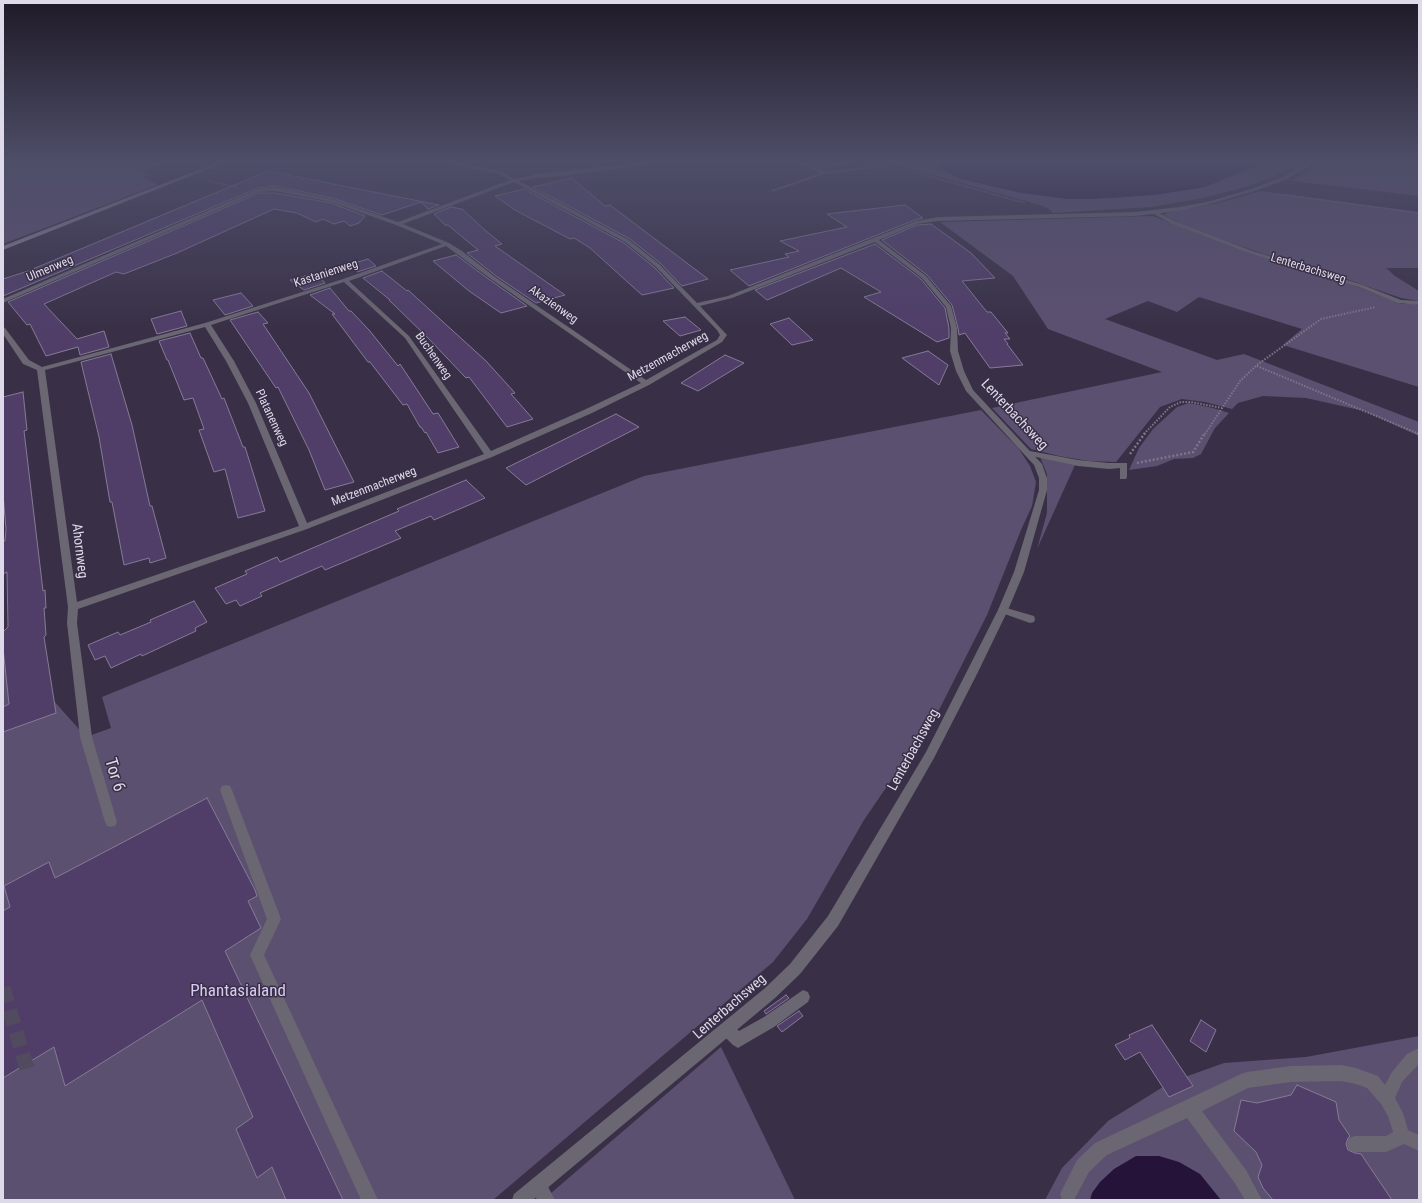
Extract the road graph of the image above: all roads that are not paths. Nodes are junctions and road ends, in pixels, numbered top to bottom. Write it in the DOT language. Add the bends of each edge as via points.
graph roads {
  1 [pos="80,218"];
  2 [pos="195,218"];
  3 [pos="381,218"];
  4 [pos="414,218"];
  5 [pos="582,218"];
  6 [pos="975,218"];
  7 [pos="1165,218"];
  8 [pos="398,224"];
  9 [pos="875,239"];
  10 [pos="447,244"];
  11 [pos="3,248"];
  12 [pos="345,280"];
  13 [pos="3,300"];
  14 [pos="1419,303"];
  15 [pos="695,305"];
  16 [pos="207,324"];
  17 [pos="3,329"];
  18 [pos="42,369"];
  19 [pos="646,383"];
  20 [pos="1030,453"];
  21 [pos="489,456"];
  22 [pos="1124,477"];
  23 [pos="304,528"];
  24 [pos="73,607"];
  25 [pos="1003,610"];
  26 [pos="1030,619"];
  27 [pos="86,737"];
  28 [pos="226,790"];
  29 [pos="111,822"];
  30 [pos="803,997"];
  31 [pos="732,1035"];
  32 [pos="1419,1056"];
  33 [pos="1387,1098"];
  34 [pos="1190,1108"];
  35 [pos="1402,1135"];
  36 [pos="1419,1143"];
  37 [pos="1355,1144"];
  38 [pos="538,1185"];
  39 [pos="1068,1197"];
  40 [pos="370,1200"];
  41 [pos="520,1200"];
  42 [pos="547,1200"];
  43 [pos="1254,1200"];
  1 -- 11 [label="main road"];
  2 -- 13 [label="street, Ulmenweg"];
  3 -- 8 [label="street, Ulmenweg"];
  4 -- 8 [label="street"];
  5 -- 15 [label="street" via="627,242 657,266"];
  6 -- 9 [label="street" via="938,219 906,226"];
  7 -- 14 [label="street, Lenterbachsweg" via="1251,252 1361,286 1400,302"];
  8 -- 10 [label="street"];
  9 -- 15 [label="street" via="748,290"];
  9 -- 20 [label="street, Lenterbachsweg" via="924,276 949,307 954,328 954,351 970,391"];
  10 -- 12 [label="street, Kastanienweg"];
  10 -- 19 [label="street, Akazienweg"];
  12 -- 16 [label="street, Kastanienweg"];
  12 -- 21 [label="street, Buchenweg" via="407,338"];
  15 -- 19 [label="street, Metzenmacherweg" via="724,335 720,341"];
  16 -- 18 [label="street, Kastanienweg"];
  16 -- 23 [label="street, Platanenweg" via="252,403"];
  17 -- 18 [label="street" via="26,362"];
  18 -- 24 [label="street, Ahornweg"];
  19 -- 21 [label="street, Metzenmacherweg"];
  20 -- 22 [label="street" via="1078,463 1124,465"];
  20 -- 25 [label="street, Lenterbachsweg" via="1038,464 1043,478 1043,490 1019,572"];
  21 -- 23 [label="street, Metzenmacherweg"];
  23 -- 24 [label="street, Metzenmacherweg"];
  24 -- 27 [label="street, Ahornweg" via="72,623"];
  25 -- 26 [label="street"];
  25 -- 31 [label="street, Lenterbachsweg" via="930,755 833,921 794,969"];
  27 -- 29 [label="street, Tor 6"];
  28 -- 40 [label="street" via="274,919 257,955"];
  30 -- 31 [label="street" via="769,1022"];
  31 -- 38 [label="street, Lenterbachsweg"];
  32 -- 33 [label="street" via="1412,1059 1397,1077"];
  33 -- 34 [label="street" via="1372,1082 1356,1076 1341,1073 1291,1074 1247,1080"];
  33 -- 35 [label="street"];
  34 -- 39 [label="street" via="1101,1149 1083,1166"];
  34 -- 43 [label="street" via="1240,1176"];
  35 -- 36 [label="street"];
  35 -- 37 [label="street" via="1386,1144"];
  38 -- 41 [label="street, Lenterbachsweg"];
  38 -- 42 [label="street"];
}
